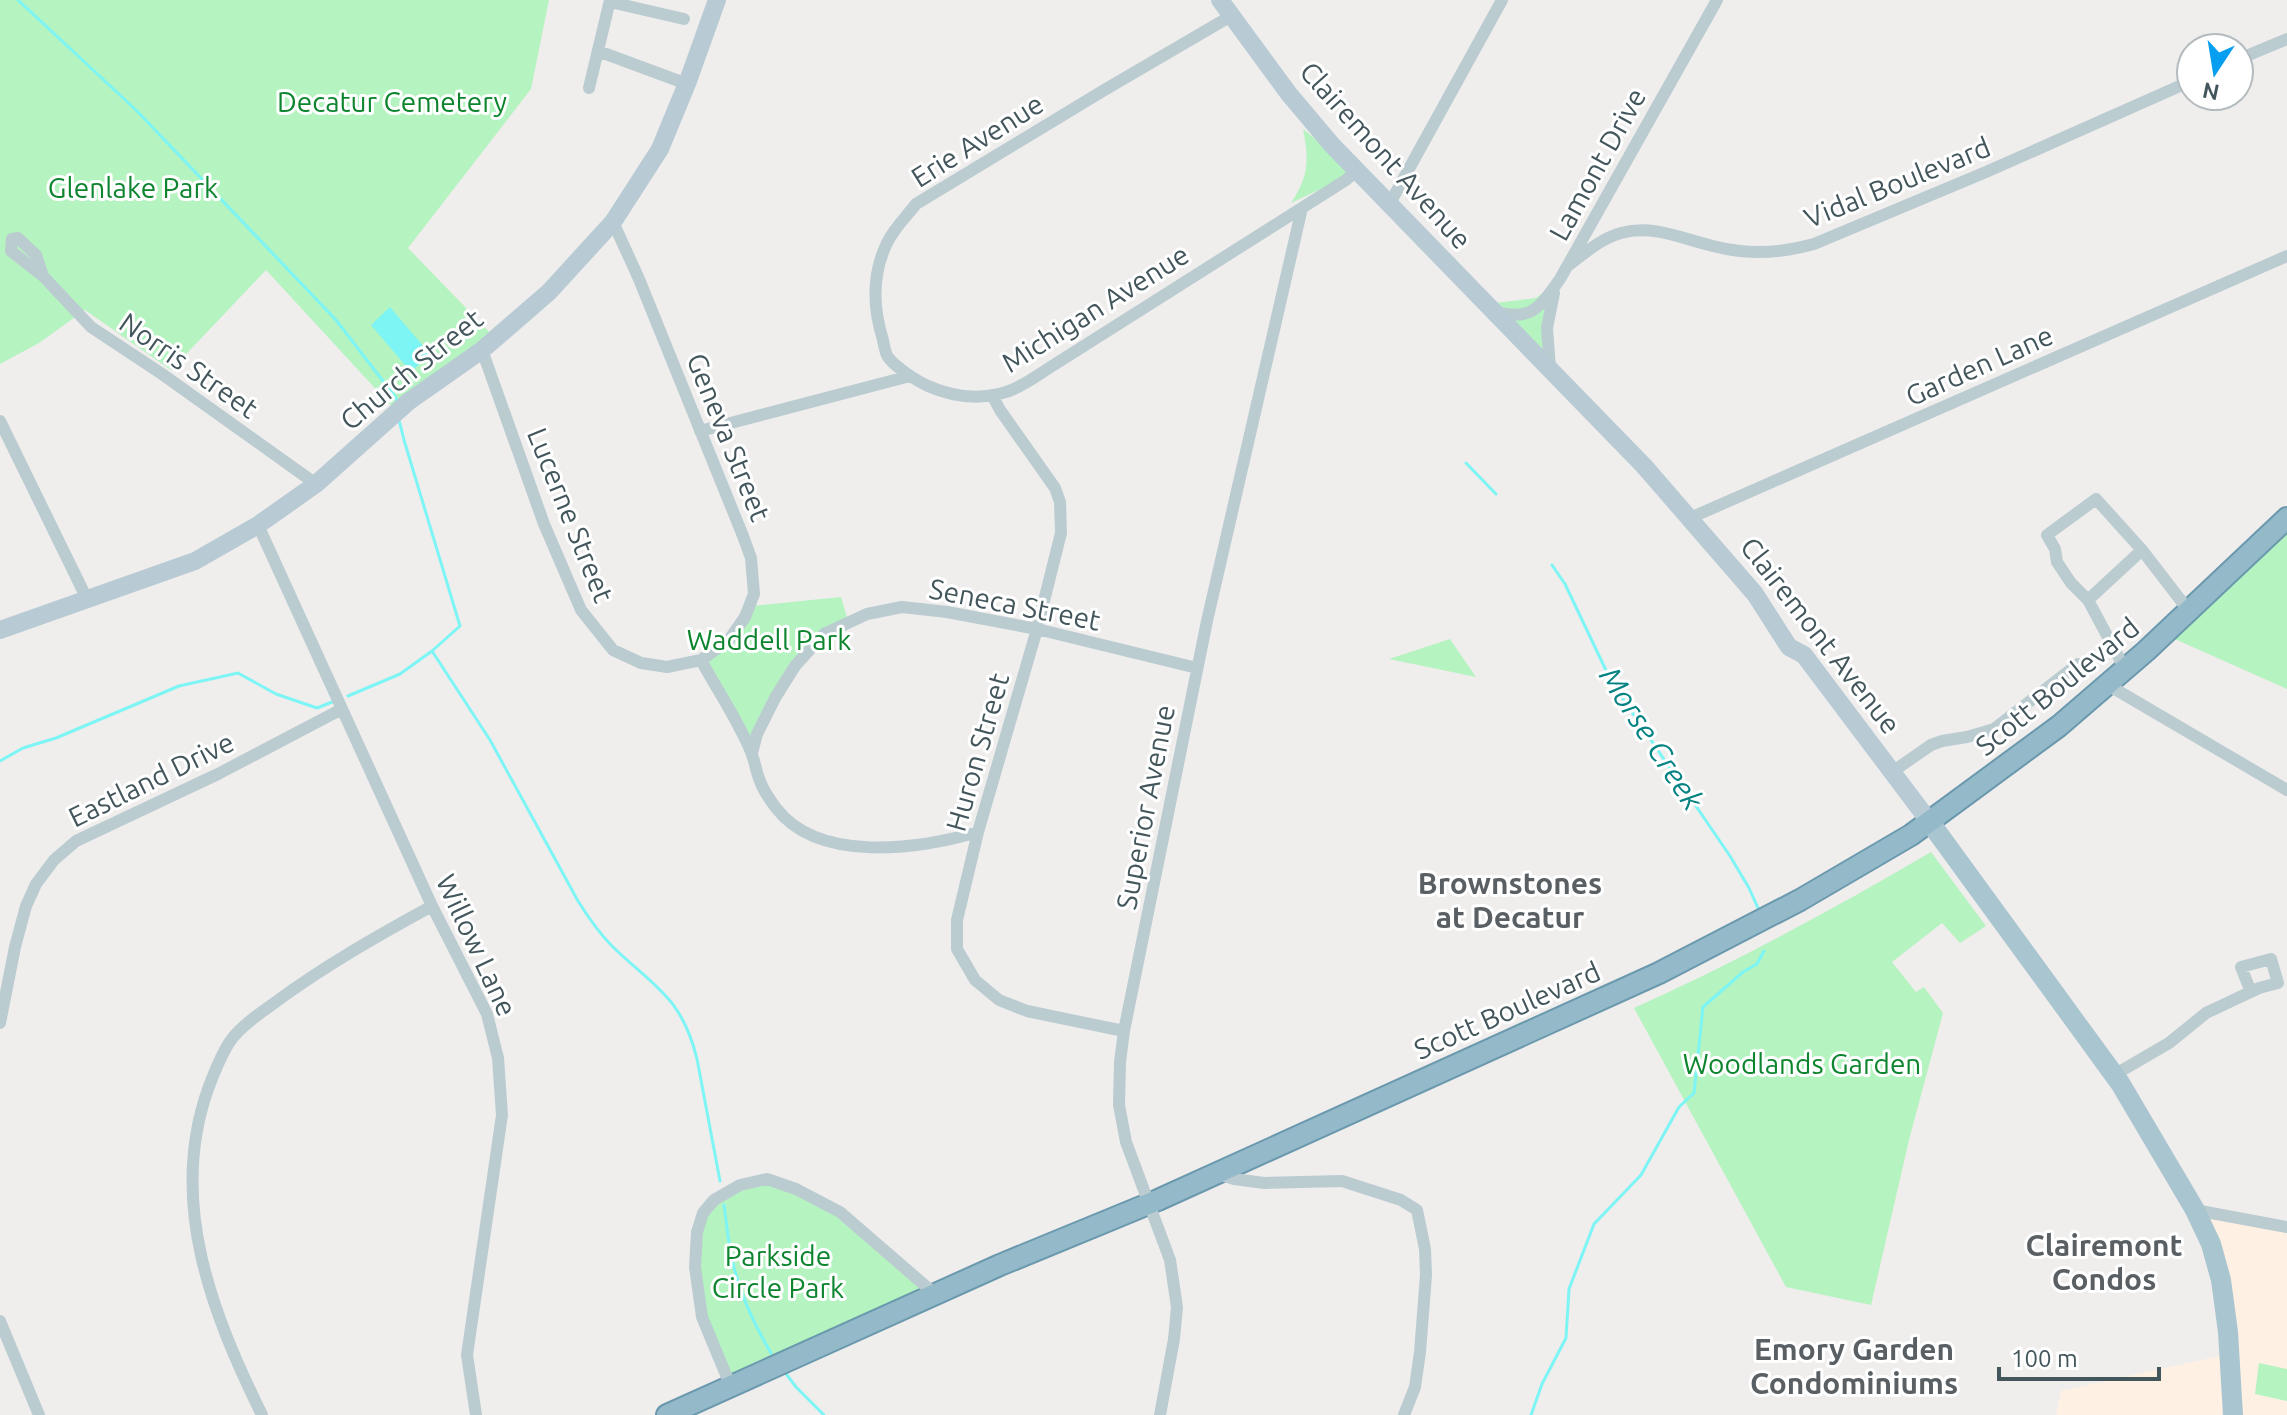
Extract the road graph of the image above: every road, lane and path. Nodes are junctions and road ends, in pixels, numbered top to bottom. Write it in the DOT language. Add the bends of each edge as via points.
graph roads {
  1 [pos="717,0"];
  2 [pos="1220,0"];
  3 [pos="1502,0"];
  4 [pos="1717,0"];
  5 [pos="610,1"];
  6 [pos="1231,16"];
  7 [pos="684,19"];
  8 [pos="2287,39"];
  9 [pos="598,51"];
  10 [pos="2255,52"];
  11 [pos="687,84"];
  12 [pos="589,88"];
  13 [pos="2175,88"];
  14 [pos="1356,171"];
  15 [pos="1389,205"];
  16 [pos="1302,208"];
  17 [pos="613,222"];
  18 [pos="2287,256"];
  19 [pos="1569,265"];
  20 [pos="43,276"];
  21 [pos="1560,279"];
  22 [pos="1494,312"];
  23 [pos="482,350"];
  24 [pos="1550,368"];
  25 [pos="910,376"];
  26 [pos="992,395"];
  27 [pos="0,421"];
  28 [pos="700,431"];
  29 [pos="316,484"];
  30 [pos="1690,518"];
  31 [pos="2287,518"];
  32 [pos="258,525"];
  33 [pos="2142,550"];
  34 [pos="87,599"];
  35 [pos="2088,600"];
  36 [pos="2189,611"];
  37 [pos="1037,629"];
  38 [pos="0,630"];
  39 [pos="701,660"];
  40 [pos="2078,664"];
  41 [pos="1197,668"];
  42 [pos="2125,669"];
  43 [pos="2108,685"];
  44 [pos="342,709"];
  45 [pos="752,753"];
  46 [pos="1892,772"];
  47 [pos="2287,790"];
  48 [pos="1929,821"];
  49 [pos="978,832"];
  50 [pos="432,906"];
  51 [pos="2251,992"];
  52 [pos="0,1023"];
  53 [pos="1124,1031"];
  54 [pos="2114,1075"];
  55 [pos="1216,1173"];
  56 [pos="1148,1204"];
  57 [pos="2195,1210"];
  58 [pos="2287,1227"];
  59 [pos="936,1295"];
  60 [pos="0,1321"];
  61 [pos="731,1387"];
  62 [pos="39,1415"];
  63 [pos="262,1415"];
  64 [pos="476,1415"];
  65 [pos="667,1415"];
  66 [pos="1160,1415"];
  67 [pos="1404,1415"];
  68 [pos="2233,1415"];
  1 -- 11 [label="main road, Church Street"];
  2 -- 6 [label="main road, Clairemont Avenue"];
  3 -- 15 [label="street"];
  4 -- 19 [label="street, Lamont Drive"];
  5 -- 7 [label="street"];
  5 -- 9 [label="street"];
  6 -- 14 [label="main road, Clairemont Avenue"];
  6 -- 25 [label="street, Erie Avenue" via="916,204 887,243 875,287 877,321 888,358"];
  8 -- 10 [label="street"];
  9 -- 11 [label="street"];
  9 -- 12 [label="street"];
  11 -- 17 [label="main road, Church Street" via="660,149"];
  13 -- 19 [label="street, Vidal Boulevard" via="1814,244 1740,252 1639,230 1600,242"];
  14 -- 15 [label="main road, Clairemont Avenue"];
  14 -- 16 [label="street, Michigan Avenue"];
  15 -- 22 [label="main road, Clairemont Avenue"];
  16 -- 26 [label="street, Michigan Avenue" via="1022,385"];
  16 -- 41 [label="street, Superior Avenue"];
  17 -- 23 [label="main road, Church Street" via="549,292"];
  17 -- 28 [label="street, Geneva Street"];
  18 -- 30 [label="street, Garden Lane"];
  19 -- 21 [label="street, Lamont Drive"];
  20 -- 29 [label="street, Norris Street" via="91,327"];
  21 -- 22 [label="street, Lamont Drive" via="1532,312"];
  21 -- 24 [label="street" via="1548,316"];
  22 -- 24 [label="main road, Clairemont Avenue"];
  23 -- 29 [label="main road, Church Street" via="408,402"];
  23 -- 39 [label="street, Lucerne Street" via="581,610 613,650 641,663 667,667"];
  24 -- 30 [label="main road, Clairemont Avenue"];
  25 -- 26 [label="street, Michigan Avenue" via="950,394"];
  25 -- 28 [label="street"];
  26 -- 37 [label="street, Huron Street" via="1060,502 1061,533"];
  27 -- 34 [label="street"];
  28 -- 39 [label="street, Geneva Street" via="751,558 754,594 729,640"];
  29 -- 32 [label="main road, Church Street"];
  30 -- 46 [label="main road, Clairemont Avenue"];
  31 -- 36 [label="highway, Scott Boulevard"];
  32 -- 34 [label="main road, Church Street" via="195,561"];
  32 -- 44 [label="street, Willow Lane"];
  33 -- 35 [label="street"];
  33 -- 35 [label="street" via="2096,499 2047,535 2057,562"];
  33 -- 36 [label="street"];
  34 -- 38 [label="main road, Church Street"];
  35 -- 42 [label="street"];
  36 -- 42 [label="highway, Scott Boulevard"];
  37 -- 41 [label="street, Seneca Street"];
  37 -- 45 [label="street, Seneca Street" via="902,607 867,614 824,634 795,666"];
  37 -- 49 [label="street, Huron Street"];
  39 -- 45 [label="street"];
  40 -- 46 [label="street" via="1994,729 1931,745"];
  41 -- 53 [label="street, Superior Avenue"];
  42 -- 43 [label="highway, Scott Boulevard"];
  43 -- 47 [label="street"];
  43 -- 48 [label="highway, Scott Boulevard"];
  44 -- 50 [label="street, Willow Lane"];
  44 -- 52 [label="street, Eastland Drive" via="90,833 54,860 26,906"];
  45 -- 49 [label="street" via="760,782 776,808 814,836 881,848 920,846"];
  46 -- 48 [label="main road, Clairemont Avenue"];
  48 -- 54 [label="main road, Clairemont Avenue"];
  48 -- 55 [label="highway, Scott Boulevard" via="1800,900 1659,973"];
  49 -- 53 [label="street, Huron Street" via="957,920 957,949 975,980 999,1000 1027,1011"];
  50 -- 63 [label="street" via="314,974 259,1013 231,1039 199,1114 192,1158 198,1244 235,1360"];
  50 -- 64 [label="street, Willow Lane" via="487,1014 500,1081 502,1115 467,1355"];
  51 -- 54 [label="street" via="2206,1013 2169,1043"];
  53 -- 56 [label="street, Superior Avenue" via="1119,1105"];
  54 -- 57 [label="main road, Clairemont Avenue"];
  55 -- 56 [label="highway, Scott Boulevard"];
  55 -- 67 [label="street" via="1264,1183 1342,1181 1417,1210 1426,1275 1415,1387"];
  56 -- 59 [label="highway, Scott Boulevard"];
  56 -- 66 [label="street, Superior Avenue" via="1170,1260 1177,1307"];
  57 -- 58 [label="street"];
  57 -- 68 [label="main road, Clairemont Avenue" via="2221,1280"];
  59 -- 61 [label="highway, Scott Boulevard"];
  59 -- 61 [label="street" via="840,1212 767,1179 740,1185 703,1213 695,1267 702,1317"];
  60 -- 62 [label="street"];
  61 -- 65 [label="highway, Scott Boulevard"];
}
